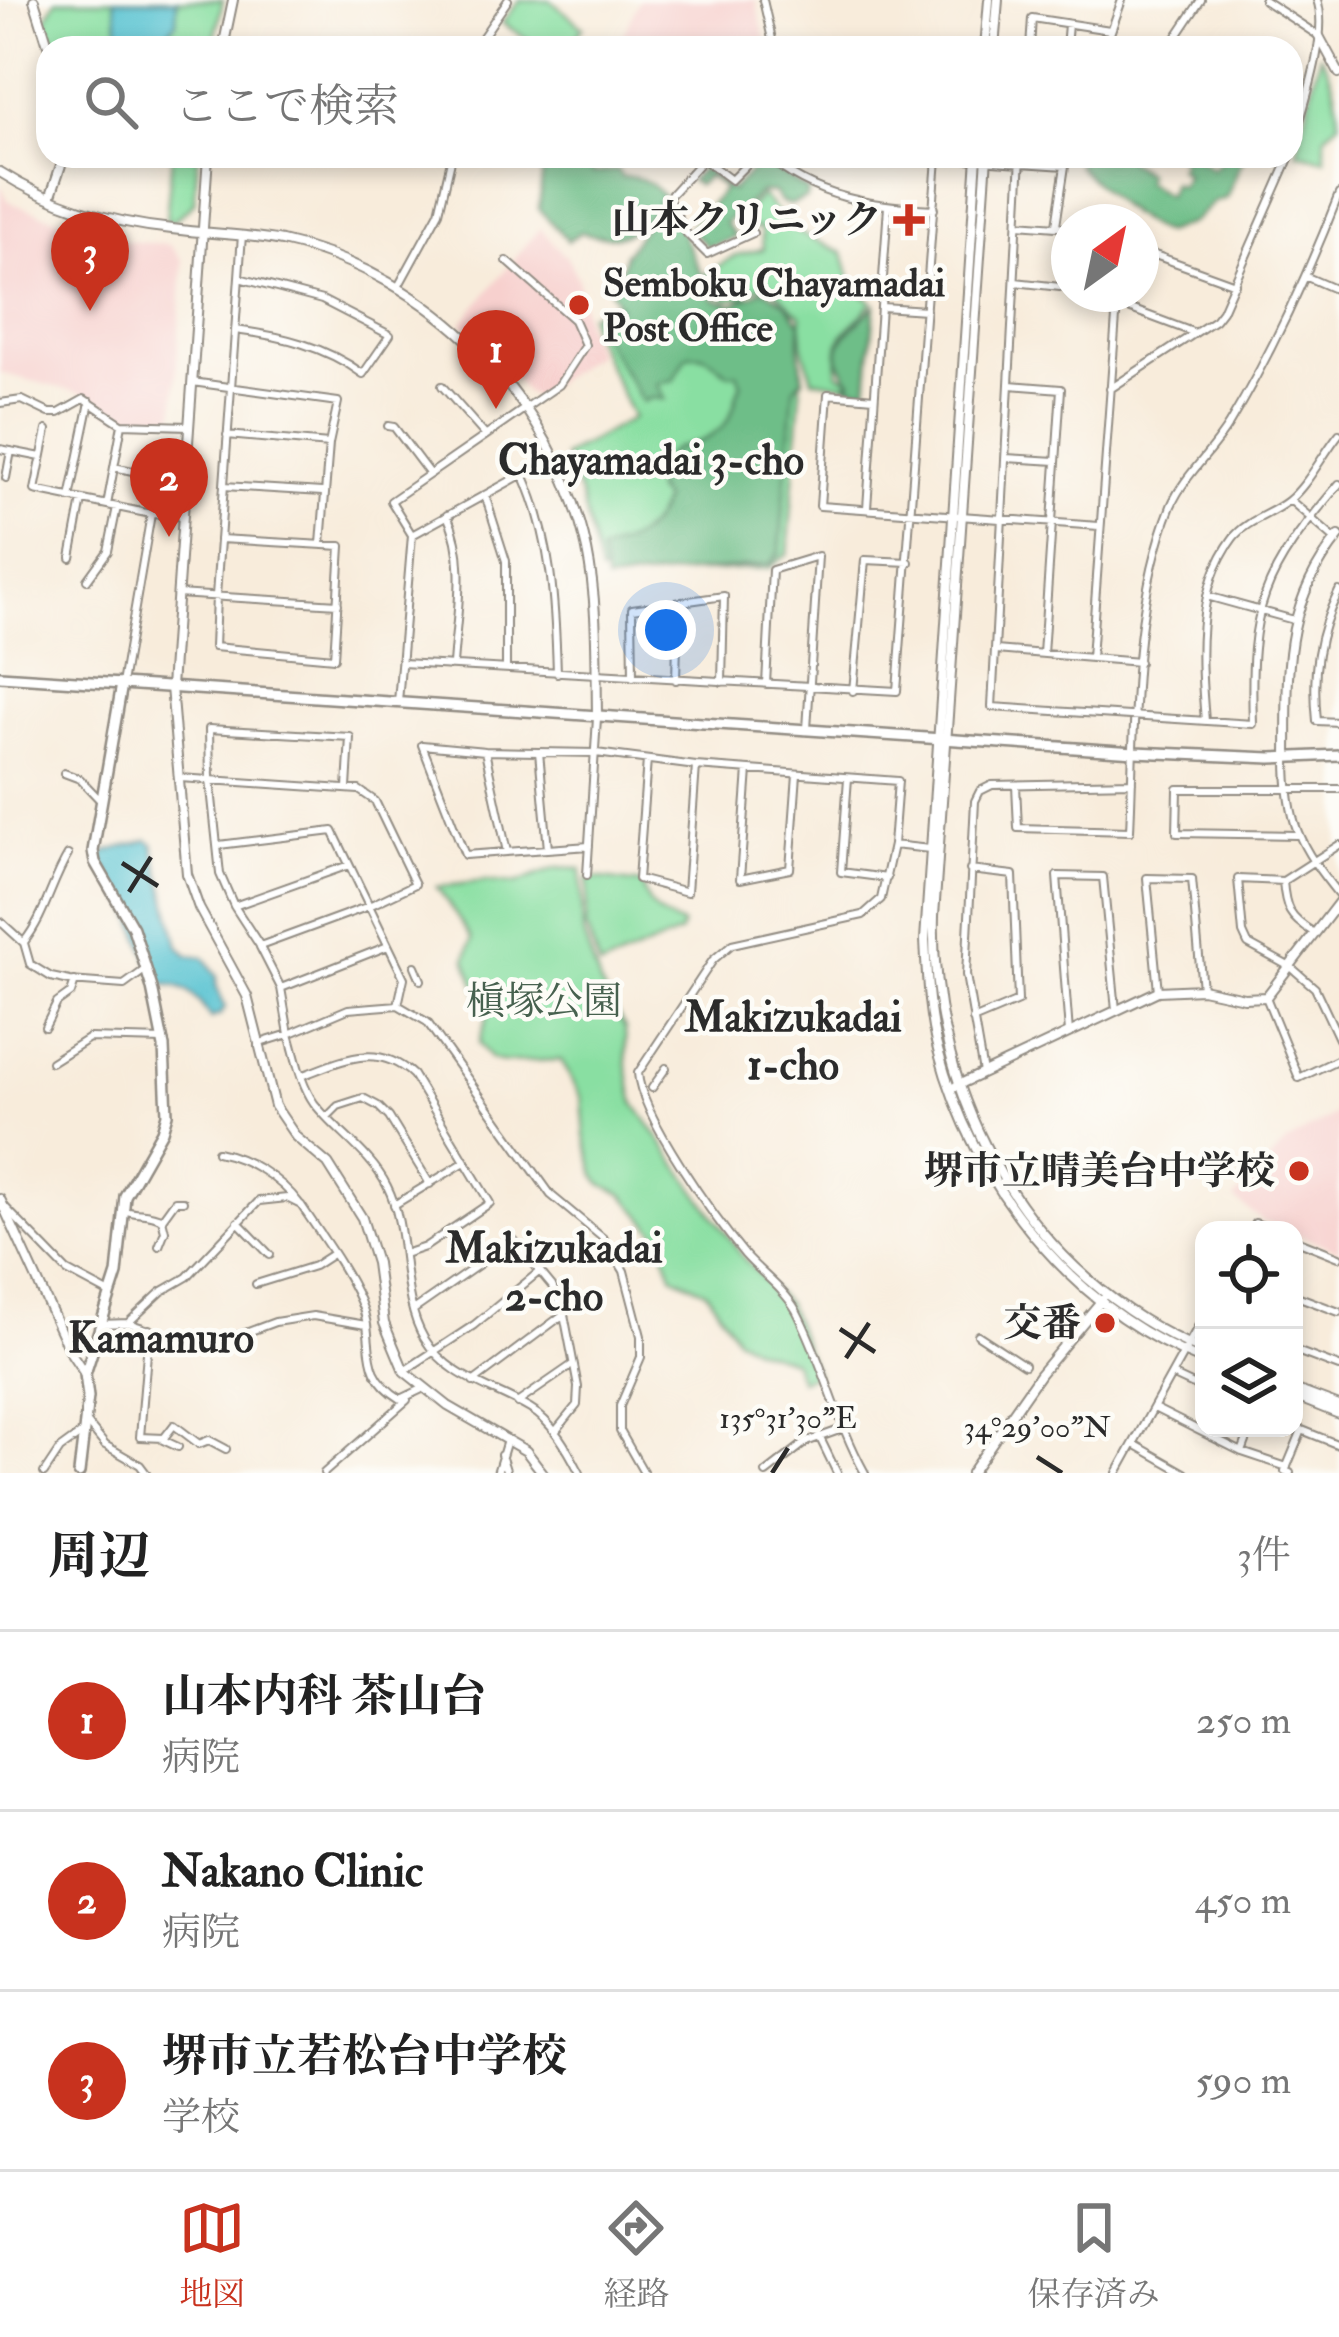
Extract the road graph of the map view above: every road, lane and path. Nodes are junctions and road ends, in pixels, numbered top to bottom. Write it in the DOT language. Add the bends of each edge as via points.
graph roads {
  1 [pos="34,0"];
  2 [pos="233,0"];
  3 [pos="508,0"];
  4 [pos="763,0"];
  5 [pos="993,0"];
  6 [pos="1122,0"];
  7 [pos="1201,0"];
  8 [pos="1264,0"];
  9 [pos="1317,0"];
  10 [pos="1068,24"];
  11 [pos="1110,30"];
  12 [pos="45,36"];
  13 [pos="226,36"];
  14 [pos="483,36"];
  15 [pos="771,36"];
  16 [pos="987,36"];
  17 [pos="994,36"];
  18 [pos="1031,36"];
  19 [pos="1067,36"];
  20 [pos="1109,36"];
  21 [pos="1177,36"];
  22 [pos="1318,36"];
  23 [pos="1339,73"];
  24 [pos="1305,96"];
  25 [pos="1303,104"];
  26 [pos="60,168"];
  27 [pos="207,168"];
  28 [pos="449,168"];
  29 [pos="696,168"];
  30 [pos="717,168"];
  31 [pos="743,168"];
  32 [pos="784,168"];
  33 [pos="936,168"];
  34 [pos="981,168"];
  35 [pos="1021,168"];
  36 [pos="1065,168"];
  37 [pos="1284,168"];
  38 [pos="0,172"];
  39 [pos="1339,194"];
  40 [pos="50,198"];
  41 [pos="1059,204"];
  42 [pos="888,206"];
  43 [pos="934,208"];
  44 [pos="1330,217"];
  45 [pos="1339,223"];
  46 [pos="1018,224"];
  47 [pos="1051,225"];
  48 [pos="201,232"];
  49 [pos="753,233"];
  50 [pos="242,236"];
  51 [pos="1159,257"];
  52 [pos="506,261"];
  53 [pos="1306,277"];
  54 [pos="239,278"];
  55 [pos="1015,282"];
  56 [pos="1235,284"];
  57 [pos="1051,286"];
  58 [pos="398,287"];
  59 [pos="1339,291"];
  60 [pos="882,308"];
  61 [pos="926,310"];
  62 [pos="1116,312"];
  63 [pos="1140,312"];
  64 [pos="236,330"];
  65 [pos="1195,333"];
  66 [pos="192,382"];
  67 [pos="1010,385"];
  68 [pos="231,386"];
  69 [pos="442,386"];
  70 [pos="1110,389"];
  71 [pos="874,398"];
  72 [pos="90,402"];
  73 [pos="0,403"];
  74 [pos="526,408"];
  75 [pos="122,424"];
  76 [pos="189,426"];
  77 [pos="388,426"];
  78 [pos="46,430"];
  79 [pos="227,435"];
  80 [pos="485,435"];
  81 [pos="1338,437"];
  82 [pos="328,444"];
  83 [pos="0,449"];
  84 [pos="11,451"];
  85 [pos="41,457"];
  86 [pos="554,457"];
  87 [pos="1006,458"];
  88 [pos="1056,461"];
  89 [pos="114,467"];
  90 [pos="428,473"];
  91 [pos="523,474"];
  92 [pos="151,475"];
  93 [pos="5,478"];
  94 [pos="1339,484"];
  95 [pos="224,486"];
  96 [pos="324,492"];
  97 [pos="484,495"];
  98 [pos="70,498"];
  99 [pos="82,500"];
  100 [pos="1290,500"];
  101 [pos="107,505"];
  102 [pos="118,507"];
  103 [pos="867,509"];
  104 [pos="913,513"];
  105 [pos="151,514"];
  106 [pos="183,515"];
  107 [pos="447,515"];
  108 [pos="957,517"];
  109 [pos="1311,519"];
  110 [pos="1004,520"];
  111 [pos="1051,522"];
  112 [pos="1100,526"];
  113 [pos="412,535"];
  114 [pos="220,539"];
  115 [pos="1338,539"];
  116 [pos="321,545"];
  117 [pos="71,558"];
  118 [pos="909,562"];
  119 [pos="87,580"];
  120 [pos="1339,591"];
  121 [pos="177,594"];
  122 [pos="216,596"];
  123 [pos="1207,596"];
  124 [pos="678,603"];
  125 [pos="338,604"];
  126 [pos="1258,608"];
  127 [pos="1294,620"];
  128 [pos="996,650"];
  129 [pos="1042,654"];
  130 [pos="1091,658"];
  131 [pos="1139,662"];
  132 [pos="402,663"];
  133 [pos="453,665"];
  134 [pos="506,669"];
  135 [pos="557,673"];
  136 [pos="0,676"];
  137 [pos="597,676"];
  138 [pos="633,677"];
  139 [pos="676,680"];
  140 [pos="722,682"];
  141 [pos="122,684"];
  142 [pos="766,684"];
  143 [pos="171,687"];
  144 [pos="809,688"];
  145 [pos="853,691"];
  146 [pos="398,702"];
  147 [pos="597,714"];
  148 [pos="1137,717"];
  149 [pos="1205,721"];
  150 [pos="1339,722"];
  151 [pos="807,729"];
  152 [pos="943,738"];
  153 [pos="485,751"];
  154 [pos="539,752"];
  155 [pos="1135,752"];
  156 [pos="596,753"];
  157 [pos="1339,755"];
  158 [pos="1287,758"];
  159 [pos="647,760"];
  160 [pos="696,766"];
  161 [pos="748,770"];
  162 [pos="64,773"];
  163 [pos="797,774"];
  164 [pos="848,777"];
  165 [pos="178,778"];
  166 [pos="210,778"];
  167 [pos="1132,782"];
  168 [pos="1016,785"];
  169 [pos="347,788"];
  170 [pos="1339,789"];
  171 [pos="1288,791"];
  172 [pos="100,800"];
  173 [pos="1296,835"];
  174 [pos="219,845"];
  175 [pos="893,845"];
  176 [pos="1339,845"];
  177 [pos="589,846"];
  178 [pos="548,849"];
  179 [pos="930,849"];
  180 [pos="507,852"];
  181 [pos="68,855"];
  182 [pos="1312,862"];
  183 [pos="349,866"];
  184 [pos="970,870"];
  185 [pos="587,874"];
  186 [pos="887,878"];
  187 [pos="1283,881"];
  188 [pos="1339,898"];
  189 [pos="234,906"];
  190 [pos="369,906"];
  191 [pos="0,921"];
  192 [pos="1313,932"];
  193 [pos="24,943"];
  194 [pos="260,946"];
  195 [pos="388,946"];
  196 [pos="415,966"];
  197 [pos="1292,968"];
  198 [pos="146,969"];
  199 [pos="421,980"];
  200 [pos="75,981"];
  201 [pos="280,988"];
  202 [pos="1202,989"];
  203 [pos="1158,992"];
  204 [pos="1266,997"];
  205 [pos="398,1005"];
  206 [pos="1116,1010"];
  207 [pos="973,1020"];
  208 [pos="45,1027"];
  209 [pos="1069,1033"];
  210 [pos="289,1034"];
  211 [pos="164,1040"];
  212 [pos="1339,1040"];
  213 [pos="260,1042"];
  214 [pos="1339,1060"];
  215 [pos="51,1062"];
  216 [pos="666,1068"];
  217 [pos="983,1073"];
  218 [pos="301,1076"];
  219 [pos="954,1087"];
  220 [pos="652,1088"];
  221 [pos="327,1118"];
  222 [pos="217,1152"];
  223 [pos="465,1162"];
  224 [pos="430,1184"];
  225 [pos="183,1201"];
  226 [pos="1,1202"];
  227 [pos="301,1204"];
  228 [pos="394,1205"];
  229 [pos="122,1210"];
  230 [pos="162,1219"];
  231 [pos="238,1222"];
  232 [pos="1303,1242"];
  233 [pos="159,1246"];
  234 [pos="332,1254"];
  235 [pos="406,1254"];
  236 [pos="269,1255"];
  237 [pos="1339,1257"];
  238 [pos="540,1271"];
  239 [pos="256,1284"];
  240 [pos="110,1294"];
  241 [pos="1303,1298"];
  242 [pos="1103,1299"];
  243 [pos="416,1309"];
  244 [pos="1339,1312"];
  245 [pos="564,1314"];
  246 [pos="128,1323"];
  247 [pos="100,1324"];
  248 [pos="366,1325"];
  249 [pos="149,1329"];
  250 [pos="1197,1329"];
  251 [pos="978,1335"];
  252 [pos="1185,1349"];
  253 [pos="435,1350"];
  254 [pos="1195,1351"];
  255 [pos="1303,1353"];
  256 [pos="1195,1355"];
  257 [pos="572,1365"];
  258 [pos="1024,1365"];
  259 [pos="1339,1367"];
  260 [pos="404,1371"];
  261 [pos="85,1374"];
  262 [pos="1172,1375"];
  263 [pos="473,1382"];
  264 [pos="1195,1386"];
  265 [pos="422,1389"];
  266 [pos="1303,1396"];
  267 [pos="408,1398"];
  268 [pos="517,1403"];
  269 [pos="1156,1409"];
  270 [pos="1339,1410"];
  271 [pos="87,1426"];
  272 [pos="842,1429"];
  273 [pos="556,1432"];
  274 [pos="819,1436"];
  275 [pos="1248,1437"];
  276 [pos="160,1439"];
  277 [pos="507,1439"];
  278 [pos="1134,1444"];
  279 [pos="1339,1445"];
  280 [pos="178,1447"];
  281 [pos="226,1449"];
  282 [pos="1242,1452"];
  283 [pos="501,1455"];
  284 [pos="1288,1470"];
  285 [pos="769,1471"];
  286 [pos="1180,1472"];
  287 [pos="44,1473"];
  288 [pos="79,1473"];
  289 [pos="146,1473"];
  290 [pos="324,1473"];
  291 [pos="497,1473"];
  292 [pos="507,1473"];
  293 [pos="543,1473"];
  294 [pos="580,1473"];
  295 [pos="644,1473"];
  296 [pos="787,1473"];
  297 [pos="837,1473"];
  298 [pos="865,1473"];
  299 [pos="971,1473"];
  300 [pos="1117,1473"];
  1 -- 12 [label="street"];
  2 -- 13 [label="street"];
  3 -- 14 [label="street"];
  4 -- 15 [label="street"];
  5 -- 16 [label="street"];
  5 -- 17 [label="street"];
  6 -- 11 [label="street"];
  7 -- 21 [label="street"];
  8 -- 22 [label="street"];
  9 -- 22 [label="street"];
  10 -- 11 [label="street"];
  10 -- 18 [label="street" via="1032,19"];
  10 -- 19 [label="street"];
  11 -- 20 [label="street"];
  22 -- 23 [label="street"];
  22 -- 24 [label="street"];
  24 -- 25 [label="street"];
  26 -- 40 [label="street"];
  27 -- 48 [label="street"];
  28 -- 58 [label="street" via="435,223"];
  29 -- 49 [label="street" via="668,198 687,234 707,254"];
  30 -- 31 [label="street" via="731,180"];
  32 -- 42 [label="street" via="818,190"];
  33 -- 43 [label="street"];
  34 -- 108 [label="street"];
  35 -- 46 [label="street"];
  36 -- 41 [label="street"];
  37 -- 56 [label="street"];
  38 -- 40 [label="street"];
  39 -- 44 [label="street"];
  40 -- 48 [label="street" via="115,219"];
  42 -- 43 [label="street"];
  42 -- 60 [label="street"];
  43 -- 61 [label="street"];
  44 -- 45 [label="street"];
  44 -- 53 [label="street"];
  46 -- 47 [label="street"];
  46 -- 55 [label="street"];
  48 -- 50 [label="street"];
  48 -- 66 [label="street"];
  50 -- 54 [label="street"];
  50 -- 58 [label="street" via="301,246"];
  51 -- 56 [label="street"];
  52 -- 74 [label="street" via="574,320 585,341 559,385"];
  53 -- 59 [label="street"];
  53 -- 131 [label="street" via="1227,428 1170,509 1144,600"];
  54 -- 64 [label="street"];
  54 -- 64 [label="street" via="322,300 391,335 363,374 294,340"];
  55 -- 57 [label="street"];
  55 -- 67 [label="street"];
  56 -- 65 [label="street" via="1215,320"];
  58 -- 74 [label="street" via="463,336"];
  60 -- 61 [label="street"];
  60 -- 71 [label="street"];
  61 -- 104 [label="street"];
  62 -- 70 [label="street"];
  63 -- 65 [label="street"];
  64 -- 68 [label="street"];
  65 -- 70 [label="street"];
  66 -- 68 [label="street"];
  66 -- 76 [label="street"];
  67 -- 87 [label="street"];
  67 -- 88 [label="street" via="1061,389"];
  68 -- 79 [label="street"];
  68 -- 82 [label="street" via="338,402"];
  69 -- 80 [label="street"];
  70 -- 112 [label="street"];
  71 -- 103 [label="street"];
  71 -- 103 [label="street" via="828,394 820,506"];
  72 -- 73 [label="street" via="59,413 22,400"];
  72 -- 75 [label="street"];
  72 -- 98 [label="street"];
  74 -- 80 [label="street"];
  74 -- 86 [label="street"];
  75 -- 76 [label="street"];
  75 -- 89 [label="street"];
  76 -- 106 [label="street"];
  77 -- 90 [label="street"];
  78 -- 85 [label="street"];
  79 -- 82 [label="street"];
  79 -- 95 [label="street"];
  80 -- 90 [label="street"];
  81 -- 100 [label="street"];
  82 -- 96 [label="street"];
  83 -- 84 [label="street"];
  84 -- 85 [label="street"];
  84 -- 93 [label="street"];
  85 -- 98 [label="street" via="34,490"];
  86 -- 91 [label="street"];
  86 -- 137 [label="street" via="587,551"];
  87 -- 88 [label="street"];
  87 -- 110 [label="street"];
  88 -- 111 [label="street"];
  89 -- 92 [label="street"];
  89 -- 101 [label="street"];
  90 -- 113 [label="street" via="391,501"];
  91 -- 97 [label="street"];
  91 -- 135 [label="street" via="553,572"];
  94 -- 109 [label="street"];
  95 -- 96 [label="street"];
  95 -- 114 [label="street"];
  96 -- 116 [label="street"];
  97 -- 107 [label="street"];
  97 -- 134 [label="street" via="506,561"];
  98 -- 99 [label="street"];
  99 -- 101 [label="street"];
  99 -- 117 [label="street"];
  100 -- 109 [label="street"];
  100 -- 123 [label="street" via="1235,535"];
  101 -- 102 [label="street"];
  102 -- 105 [label="street"];
  102 -- 119 [label="street" via="108,551"];
  103 -- 104 [label="street"];
  104 -- 108 [label="street"];
  104 -- 118 [label="street"];
  105 -- 106 [label="street"];
  105 -- 141 [label="street"];
  106 -- 121 [label="street"];
  107 -- 113 [label="street"];
  107 -- 133 [label="street" via="459,559"];
  108 -- 110 [label="street"];
  108 -- 152 [label="street"];
  109 -- 115 [label="street"];
  109 -- 126 [label="street"];
  110 -- 111 [label="street"];
  110 -- 128 [label="street"];
  111 -- 112 [label="street"];
  111 -- 129 [label="street"];
  112 -- 130 [label="street"];
  113 -- 132 [label="street"];
  114 -- 116 [label="street"];
  114 -- 122 [label="street"];
  115 -- 127 [label="street"];
  116 -- 125 [label="street" via="341,546"];
  118 -- 145 [label="street" via="900,686 892,693"];
  118 -- 145 [label="street" via="865,560"];
  120 -- 150 [label="street" via="1320,638 1314,695 1317,721"];
  121 -- 122 [label="street"];
  121 -- 143 [label="street"];
  122 -- 125 [label="street"];
  122 -- 125 [label="street" via="214,647 334,658"];
  123 -- 126 [label="street"];
  123 -- 149 [label="street"];
  124 -- 138 [label="street" via="632,609"];
  124 -- 139 [label="street"];
  124 -- 140 [label="street" via="724,596"];
  126 -- 127 [label="street"];
  126 -- 149 [label="street" via="1253,724"];
  127 -- 158 [label="street"];
  128 -- 129 [label="street"];
  128 -- 148 [label="street" via="992,707"];
  129 -- 130 [label="street"];
  130 -- 131 [label="street"];
  131 -- 148 [label="street"];
  132 -- 133 [label="street"];
  132 -- 146 [label="street"];
  133 -- 134 [label="street"];
  134 -- 135 [label="street"];
  135 -- 137 [label="street"];
  136 -- 141 [label="main road"];
  137 -- 138 [label="street"];
  137 -- 147 [label="street"];
  138 -- 139 [label="street"];
  139 -- 140 [label="street"];
  140 -- 142 [label="street"];
  141 -- 143 [label="main road"];
  141 -- 172 [label="main road"];
  142 -- 144 [label="street"];
  142 -- 144 [label="street" via="772,570 818,556"];
  143 -- 146 [label="main road"];
  143 -- 165 [label="street"];
  144 -- 145 [label="street"];
  144 -- 151 [label="street"];
  146 -- 147 [label="main road"];
  147 -- 151 [label="main road"];
  147 -- 156 [label="street"];
  148 -- 149 [label="street"];
  148 -- 155 [label="street"];
  151 -- 152 [label="main road"];
  152 -- 155 [label="main road"];
  152 -- 179 [label="street"];
  152 -- 219 [label="street" via="933,947"];
  153 -- 154 [label="street"];
  153 -- 180 [label="street"];
  153 -- 180 [label="street" via="422,745 466,855"];
  154 -- 156 [label="street"];
  154 -- 178 [label="street"];
  155 -- 158 [label="main road"];
  155 -- 167 [label="street"];
  156 -- 159 [label="street"];
  156 -- 177 [label="street"];
  157 -- 158 [label="main road"];
  158 -- 171 [label="street"];
  159 -- 160 [label="street"];
  159 -- 160 [label="street" via="638,879 687,892"];
  160 -- 161 [label="street"];
  161 -- 163 [label="street"];
  161 -- 163 [label="street" via="740,879 790,868"];
  162 -- 172 [label="street"];
  163 -- 164 [label="street"];
  164 -- 175 [label="street" via="898,781"];
  164 -- 186 [label="street" via="841,872"];
  165 -- 166 [label="street"];
  165 -- 213 [label="street" via="187,874 238,975"];
  166 -- 169 [label="street"];
  166 -- 169 [label="street" via="209,729 350,737"];
  166 -- 174 [label="street"];
  167 -- 168 [label="street"];
  167 -- 168 [label="street" via="1130,831 1018,828"];
  168 -- 184 [label="street" via="980,791"];
  169 -- 190 [label="street" via="375,801 415,884"];
  170 -- 171 [label="street"];
  171 -- 173 [label="street"];
  171 -- 173 [label="street" via="1178,789 1177,832"];
  172 -- 198 [label="main road" via="95,862 128,916"];
  173 -- 182 [label="street"];
  174 -- 183 [label="street" via="333,831"];
  174 -- 189 [label="street"];
  175 -- 179 [label="street"];
  175 -- 186 [label="street"];
  176 -- 182 [label="street"];
  177 -- 178 [label="street"];
  177 -- 185 [label="street"];
  178 -- 180 [label="street"];
  179 -- 219 [label="street" via="928,987 936,1045"];
  181 -- 193 [label="street"];
  182 -- 187 [label="street"];
  182 -- 188 [label="street"];
  183 -- 189 [label="street"];
  183 -- 190 [label="street"];
  184 -- 207 [label="street" via="966,975"];
  184 -- 207 [label="street" via="1013,874 1018,1001"];
  186 -- 272 [label="street" via="881,899 862,915 732,944 638,1072 639,1092 680,1163 794,1307"];
  187 -- 192 [label="street" via="1285,907"];
  187 -- 197 [label="street" via="1238,880 1243,934 1253,950"];
  188 -- 192 [label="street"];
  189 -- 194 [label="street"];
  190 -- 194 [label="street"];
  190 -- 195 [label="street"];
  191 -- 193 [label="street"];
  192 -- 197 [label="street"];
  193 -- 200 [label="street" via="29,964"];
  194 -- 201 [label="street"];
  195 -- 201 [label="street"];
  195 -- 205 [label="street" via="404,978"];
  196 -- 199 [label="street"];
  197 -- 204 [label="street"];
  197 -- 212 [label="street" via="1315,988"];
  198 -- 200 [label="street" via="124,985"];
  198 -- 211 [label="main road"];
  200 -- 208 [label="street"];
  201 -- 210 [label="street"];
  202 -- 203 [label="street"];
  202 -- 203 [label="street" via="1192,879 1147,878"];
  202 -- 204 [label="street"];
  203 -- 206 [label="street"];
  204 -- 214 [label="street" via="1299,1078"];
  205 -- 210 [label="street" via="348,1009"];
  205 -- 295 [label="street" via="427,1022 550,1196 614,1252 641,1336 620,1431"];
  206 -- 209 [label="street"];
  206 -- 209 [label="street" via="1103,877 1057,876"];
  207 -- 217 [label="street"];
  209 -- 217 [label="street"];
  210 -- 213 [label="street"];
  210 -- 218 [label="street"];
  211 -- 215 [label="street" via="89,1038"];
  211 -- 229 [label="main road" via="167,1114"];
  213 -- 260 [label="street" via="275,1106 328,1164 362,1218"];
  216 -- 220 [label="street"];
  217 -- 219 [label="street"];
  218 -- 221 [label="street"];
  218 -- 223 [label="street" via="356,1055 401,1064"];
  219 -- 242 [label="street" via="1010,1191"];
  221 -- 224 [label="street" via="363,1099 378,1106"];
  221 -- 228 [label="street" via="371,1161"];
  222 -- 227 [label="street" via="267,1174"];
  223 -- 224 [label="street"];
  223 -- 235 [label="street" via="490,1204"];
  224 -- 228 [label="street"];
  225 -- 230 [label="street"];
  226 -- 240 [label="street" via="67,1271"];
  226 -- 261 [label="street"];
  227 -- 231 [label="street" via="273,1197"];
  227 -- 234 [label="street"];
  228 -- 235 [label="street"];
  229 -- 230 [label="street"];
  229 -- 240 [label="main road"];
  230 -- 233 [label="street"];
  231 -- 236 [label="street"];
  231 -- 246 [label="street" via="187,1277"];
  232 -- 237 [label="street"];
  234 -- 239 [label="street"];
  234 -- 248 [label="street"];
  235 -- 243 [label="street"];
  238 -- 243 [label="street" via="514,1240"];
  238 -- 245 [label="street"];
  238 -- 253 [label="street"];
  240 -- 247 [label="main road"];
  241 -- 244 [label="street"];
  242 -- 252 [label="street"];
  242 -- 299 [label="street"];
  243 -- 253 [label="street"];
  245 -- 257 [label="street"];
  245 -- 263 [label="street"];
  246 -- 247 [label="street"];
  246 -- 249 [label="street"];
  247 -- 261 [label="main road"];
  248 -- 249 [label="street" via="313,1316 196,1340"];
  248 -- 267 [label="street" via="377,1380"];
  249 -- 276 [label="street" via="140,1437"];
  250 -- 252 [label="street"];
  251 -- 258 [label="street"];
  252 -- 254 [label="street"];
  252 -- 256 [label="street"];
  252 -- 262 [label="street"];
  253 -- 260 [label="street"];
  253 -- 263 [label="street"];
  255 -- 259 [label="street"];
  257 -- 268 [label="street"];
  257 -- 273 [label="street" via="577,1405"];
  260 -- 265 [label="street"];
  261 -- 271 [label="main road"];
  262 -- 264 [label="street"];
  262 -- 269 [label="street"];
  263 -- 268 [label="street"];
  265 -- 267 [label="street"];
  265 -- 277 [label="street"];
  266 -- 270 [label="street"];
  267 -- 290 [label="street"];
  268 -- 273 [label="street"];
  269 -- 278 [label="street"];
  269 -- 282 [label="street"];
  271 -- 287 [label="street"];
  271 -- 288 [label="main road"];
  271 -- 289 [label="street"];
  272 -- 274 [label="street"];
  272 -- 298 [label="street"];
  273 -- 294 [label="street"];
  274 -- 285 [label="street"];
  274 -- 297 [label="street"];
  275 -- 282 [label="street"];
  276 -- 280 [label="street"];
  276 -- 281 [label="street" via="174,1425 199,1444"];
  277 -- 283 [label="street"];
  277 -- 293 [label="street"];
  278 -- 286 [label="street"];
  278 -- 300 [label="street"];
  279 -- 284 [label="street" via="1302,1430"];
  282 -- 284 [label="street"];
  283 -- 291 [label="street"];
  283 -- 292 [label="street"];
  285 -- 296 [label="street"];
}
